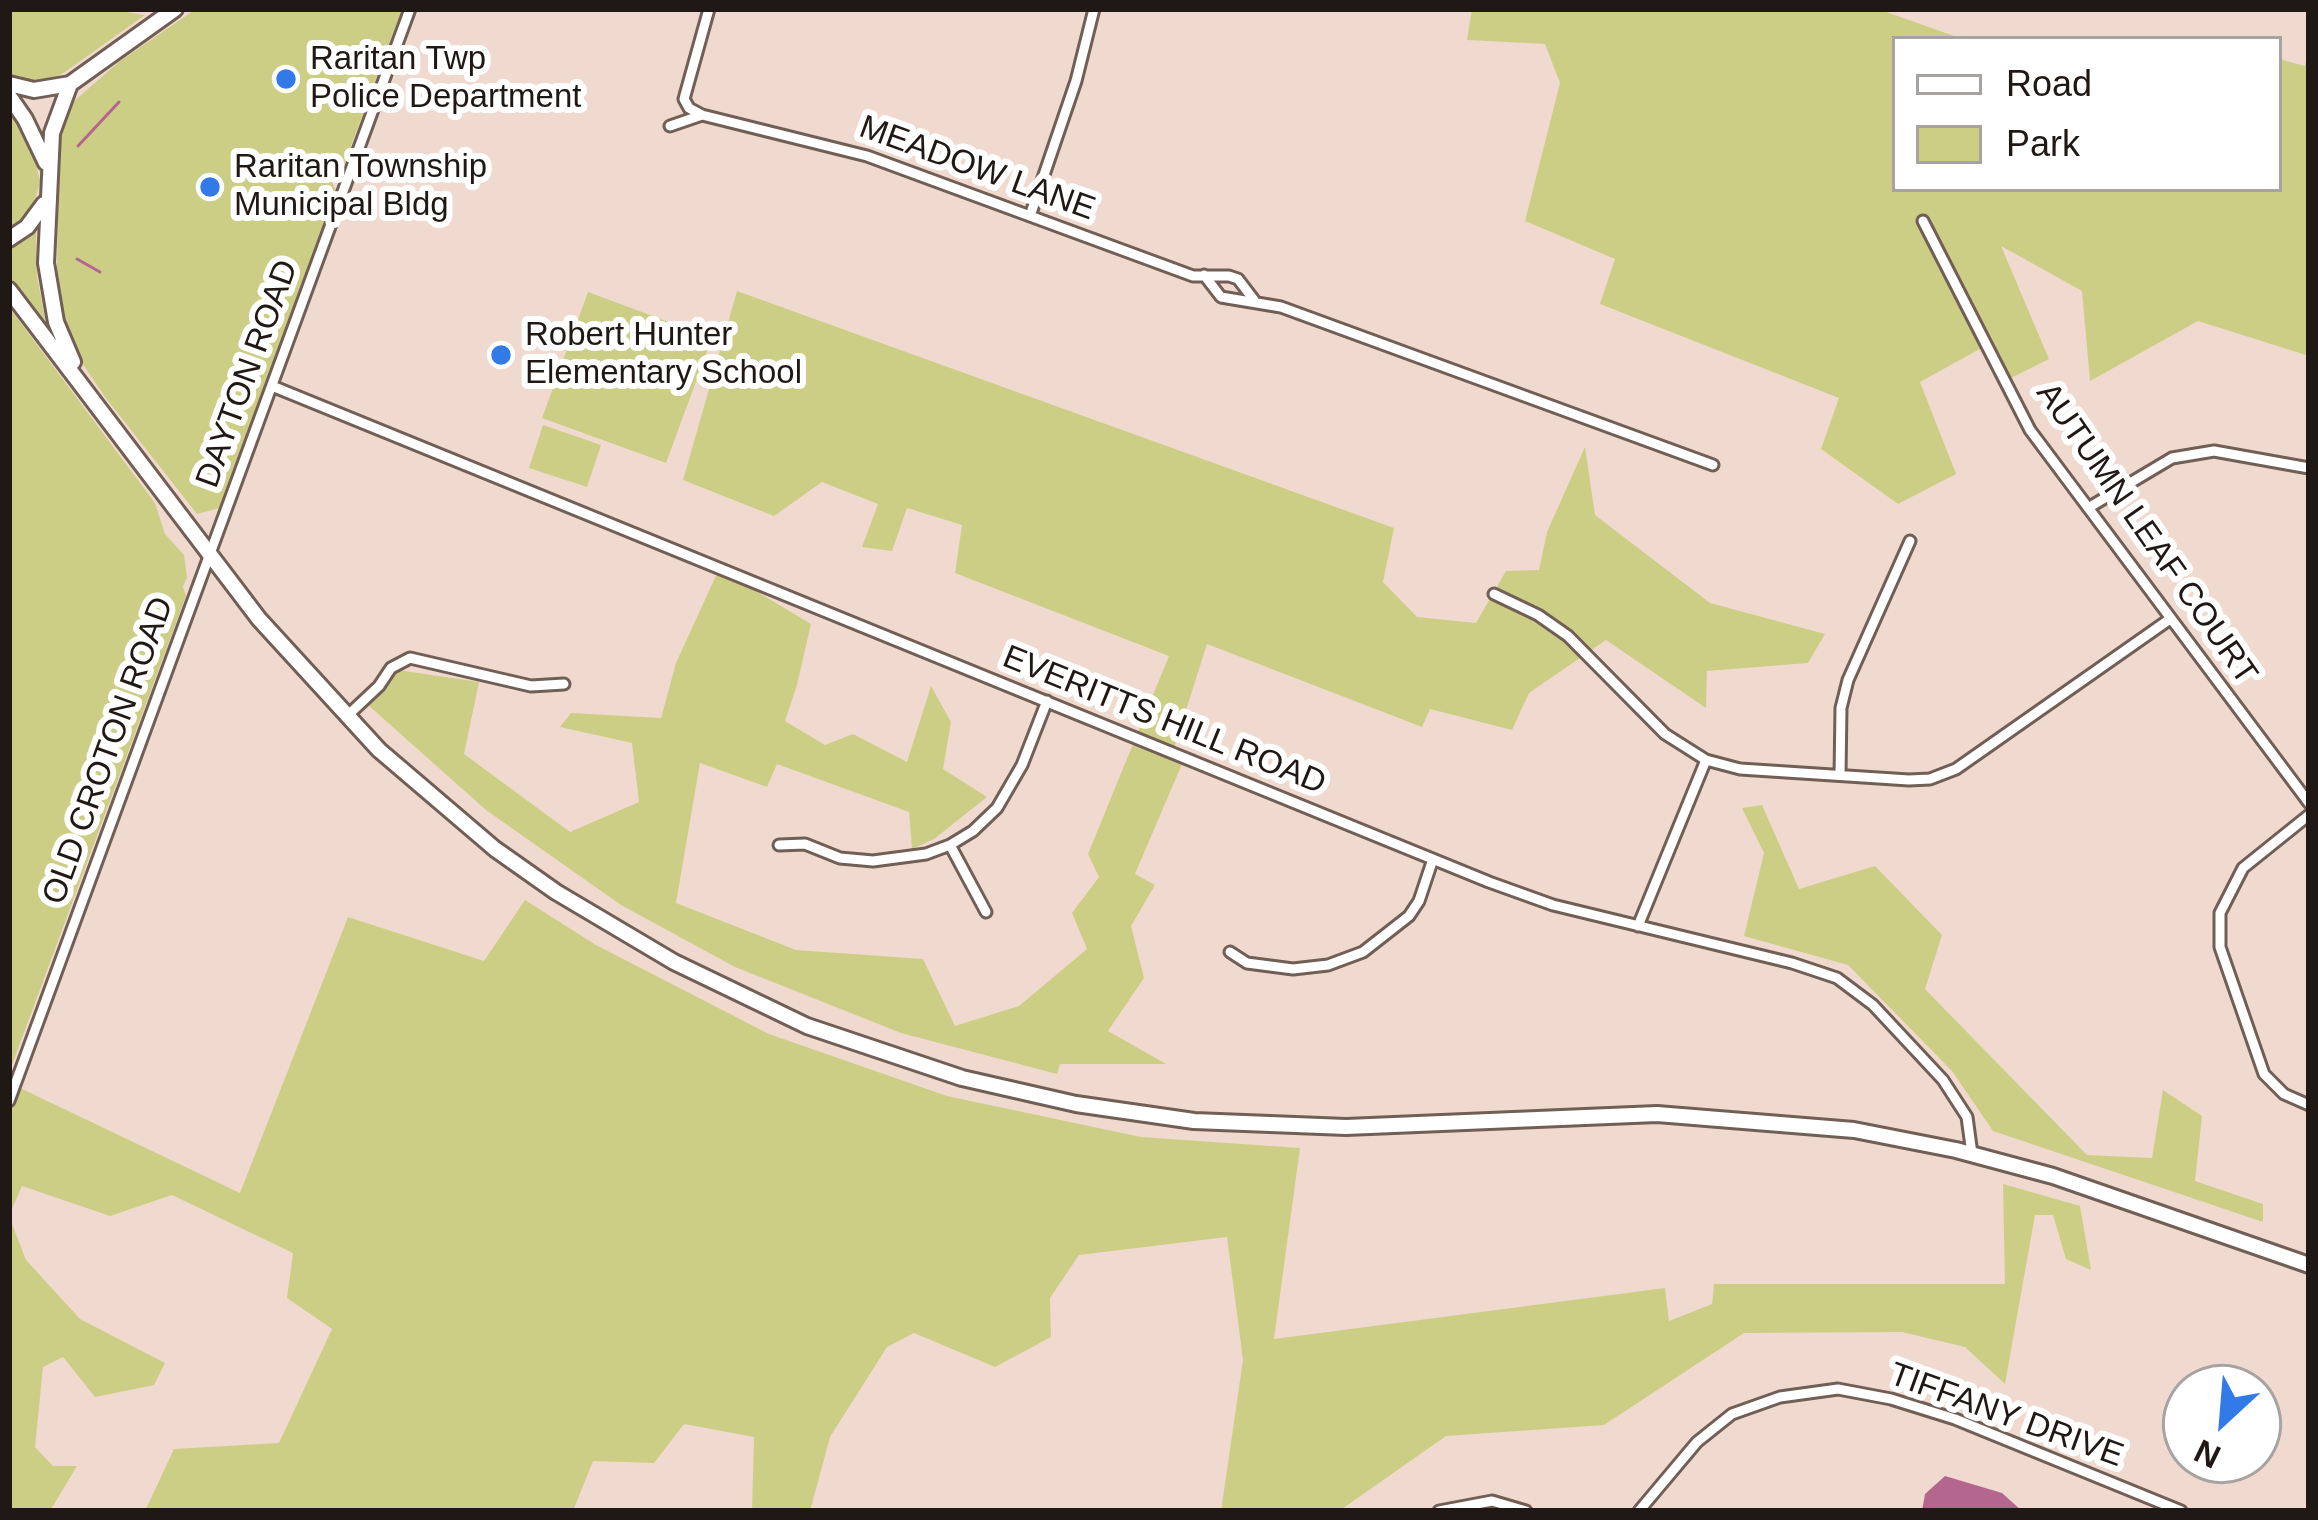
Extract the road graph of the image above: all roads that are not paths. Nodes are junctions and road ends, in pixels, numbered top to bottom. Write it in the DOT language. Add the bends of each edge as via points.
graph roads {
  1 [pos="175,9"];
  2 [pos="410,9"];
  3 [pos="709,9"];
  4 [pos="1094,9"];
  5 [pos="9,84"];
  6 [pos="70,84"];
  7 [pos="9,96"];
  8 [pos="702,115"];
  9 [pos="670,126"];
  10 [pos="48,168"];
  11 [pos="46,200"];
  12 [pos="1030,216"];
  13 [pos="1923,221"];
  14 [pos="9,239"];
  15 [pos="1204,275"];
  16 [pos="9,290"];
  17 [pos="1254,300"];
  18 [pos="272,386"];
  19 [pos="85,389"];
  20 [pos="1713,465"];
  21 [pos="2309,468"];
  22 [pos="2088,508"];
  23 [pos="1910,541"];
  24 [pos="210,555"];
  25 [pos="1494,594"];
  26 [pos="2170,619"];
  27 [pos="564,684"];
  28 [pos="1047,701"];
  29 [pos="346,717"];
  30 [pos="1706,760"];
  31 [pos="1840,776"];
  32 [pos="2309,803"];
  33 [pos="2309,815"];
  34 [pos="950,844"];
  35 [pos="779,845"];
  36 [pos="1433,859"];
  37 [pos="986,912"];
  38 [pos="1638,926"];
  39 [pos="1230,952"];
  40 [pos="9,1101"];
  41 [pos="2309,1105"];
  42 [pos="1972,1154"];
  43 [pos="2309,1265"];
  44 [pos="1439,1511"];
  45 [pos="1526,1511"];
  46 [pos="1639,1511"];
  47 [pos="2181,1511"];
  1 -- 6 [label="main road"];
  2 -- 18 [label="street, DAYTON ROAD"];
  3 -- 8 [label="street" via="684,100"];
  4 -- 12 [label="street"];
  5 -- 6 [label="main road"];
  6 -- 10 [label="main road" via="53,125"];
  7 -- 10 [label="main road"];
  8 -- 9 [label="street"];
  8 -- 12 [label="street, MEADOW LANE" via="867,156"];
  10 -- 11 [label="main road"];
  11 -- 14 [label="main road"];
  11 -- 19 [label="main road" via="51,304"];
  12 -- 15 [label="street, MEADOW LANE"];
  13 -- 22 [label="street, AUTUMN LEAF COURT" via="2030,430"];
  15 -- 17 [label="street, MEADOW LANE" via="1221,296"];
  15 -- 17 [label="street, MEADOW LANE" via="1238,279"];
  16 -- 19 [label="main road"];
  17 -- 20 [label="street, MEADOW LANE"];
  18 -- 24 [label="street, DAYTON ROAD"];
  18 -- 28 [label="street, EVERITTS HILL ROAD"];
  19 -- 24 [label="main road"];
  21 -- 22 [label="street" via="2213,451 2172,458"];
  22 -- 26 [label="street, AUTUMN LEAF COURT"];
  23 -- 31 [label="street" via="1848,680"];
  24 -- 29 [label="main road"];
  24 -- 40 [label="street, OLD CROTON ROAD"];
  25 -- 30 [label="street" via="1568,636 1665,734"];
  26 -- 31 [label="street" via="1956,769 1930,779"];
  26 -- 32 [label="street, AUTUMN LEAF COURT"];
  27 -- 29 [label="street" via="531,686 410,658"];
  28 -- 34 [label="street" via="997,808"];
  28 -- 36 [label="street, EVERITTS HILL ROAD"];
  29 -- 42 [label="main road" via="495,849 602,921 775,1012 949,1075 1194,1121 1346,1126 1690,1115 1822,1126"];
  30 -- 31 [label="street"];
  30 -- 38 [label="street"];
  33 -- 41 [label="street" via="2243,868 2220,913 2220,947 2264,1074"];
  34 -- 35 [label="street" via="874,861"];
  34 -- 37 [label="street"];
  36 -- 38 [label="street, EVERITTS HILL ROAD" via="1552,905"];
  36 -- 39 [label="street" via="1408,916 1352,957 1293,969 1247,963"];
  38 -- 42 [label="street, EVERITTS HILL ROAD" via="1815,969 1856,990 1954,1094"];
  42 -- 43 [label="main road"];
  44 -- 45 [label="street" via="1492,1502"];
  46 -- 47 [label="street, TIFFANY DRIVE" via="1732,1414 1780,1396 1838,1389 1955,1419"];
}
